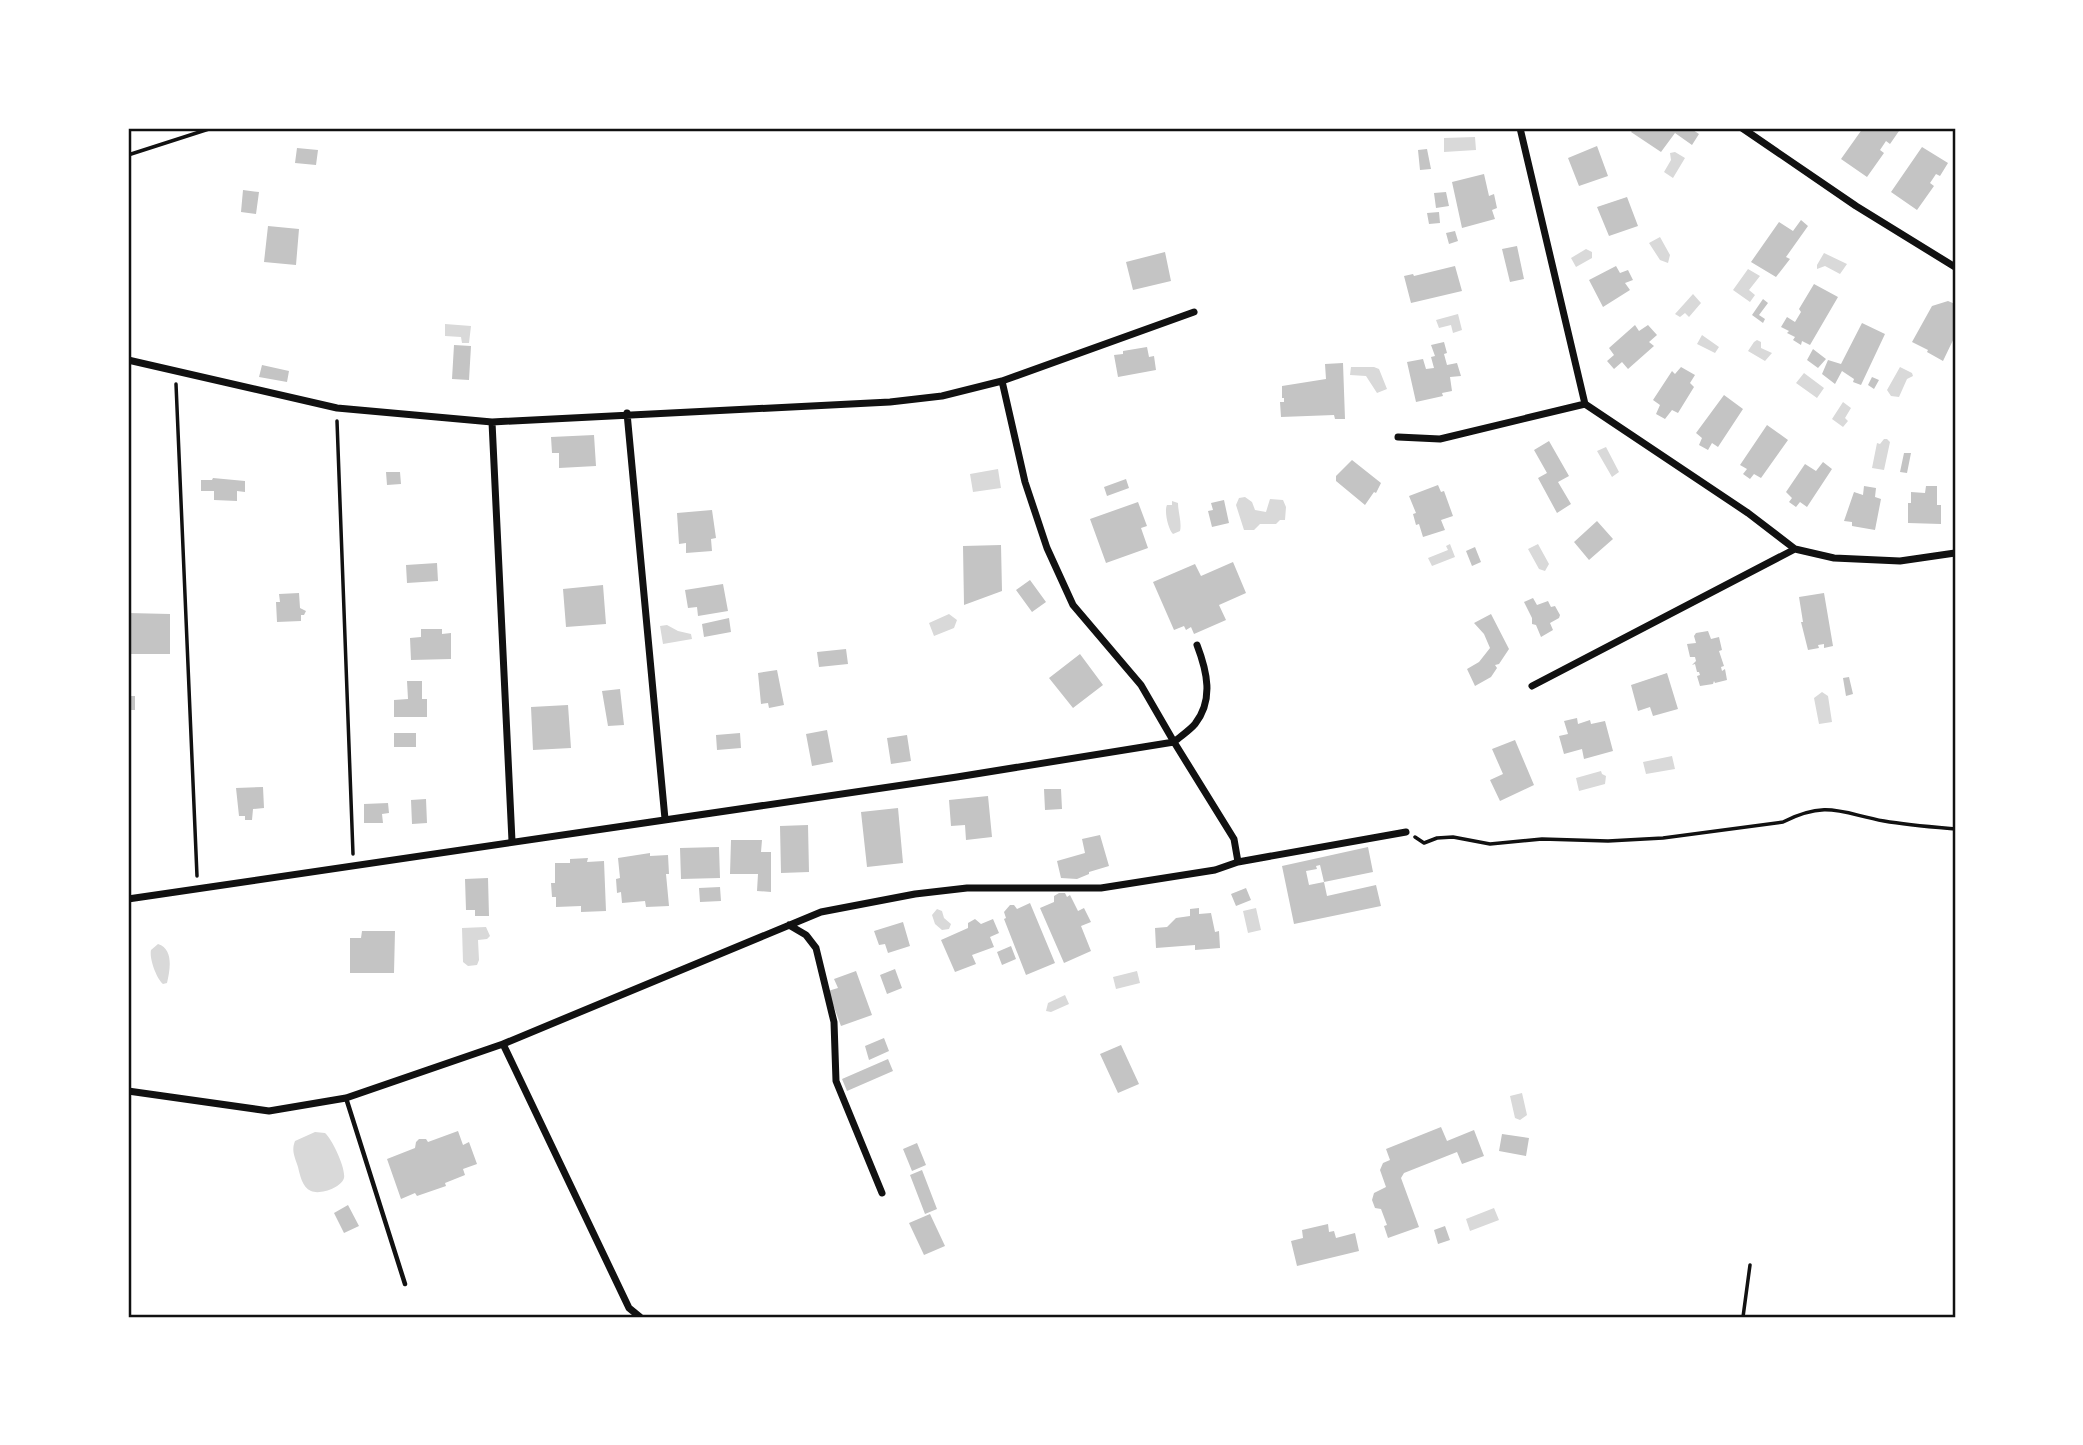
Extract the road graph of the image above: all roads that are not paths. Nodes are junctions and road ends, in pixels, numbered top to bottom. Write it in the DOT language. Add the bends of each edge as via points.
graph roads {
  1 [pos="1520,128"];
  2 [pos="1742,128"];
  3 [pos="1955,267"];
  4 [pos="1194,312"];
  5 [pos="128,360"];
  6 [pos="1002,380"];
  7 [pos="1585,404"];
  8 [pos="627,414"];
  9 [pos="492,422"];
  10 [pos="1398,437"];
  11 [pos="1795,550"];
  12 [pos="1955,553"];
  13 [pos="1197,645"];
  14 [pos="1532,686"];
  15 [pos="1174,742"];
  16 [pos="665,819"];
  17 [pos="1406,832"];
  18 [pos="512,841"];
  19 [pos="1238,862"];
  20 [pos="128,900"];
  21 [pos="789,925"];
  22 [pos="503,1044"];
  23 [pos="128,1091"];
  24 [pos="346,1098"];
  25 [pos="882,1193"];
  26 [pos="405,1284"];
  27 [pos="640,1317"];
  1 -- 7 [label="street"];
  2 -- 3 [label="street"];
  4 -- 6 [label="street"];
  5 -- 9 [label="street" via="337,408"];
  6 -- 8 [label="street" via="942,396 890,402"];
  6 -- 15 [label="street" via="1025,482 1073,605 1141,685"];
  7 -- 10 [label="street" via="1440,439"];
  7 -- 11 [label="street" via="1748,513"];
  8 -- 9 [label="street"];
  8 -- 16 [label="street"];
  9 -- 18 [label="street"];
  11 -- 12 [label="street" via="1834,558 1900,561"];
  11 -- 14 [label="street"];
  13 -- 15 [label="street" via="1209,694 1195,724"];
  15 -- 16 [label="street"];
  15 -- 19 [label="street" via="1234,839"];
  16 -- 18 [label="street"];
  17 -- 19 [label="street"];
  18 -- 20 [label="street"];
  19 -- 21 [label="street" via="1215,870 1101,888 967,888 915,894 821,912"];
  21 -- 22 [label="street"];
  21 -- 25 [label="street" via="816,948 834,1022 836,1081"];
  22 -- 24 [label="street"];
  22 -- 27 [label="street" via="629,1308"];
  23 -- 24 [label="street" via="269,1111"];
  24 -- 26 [label="lane"];
}
